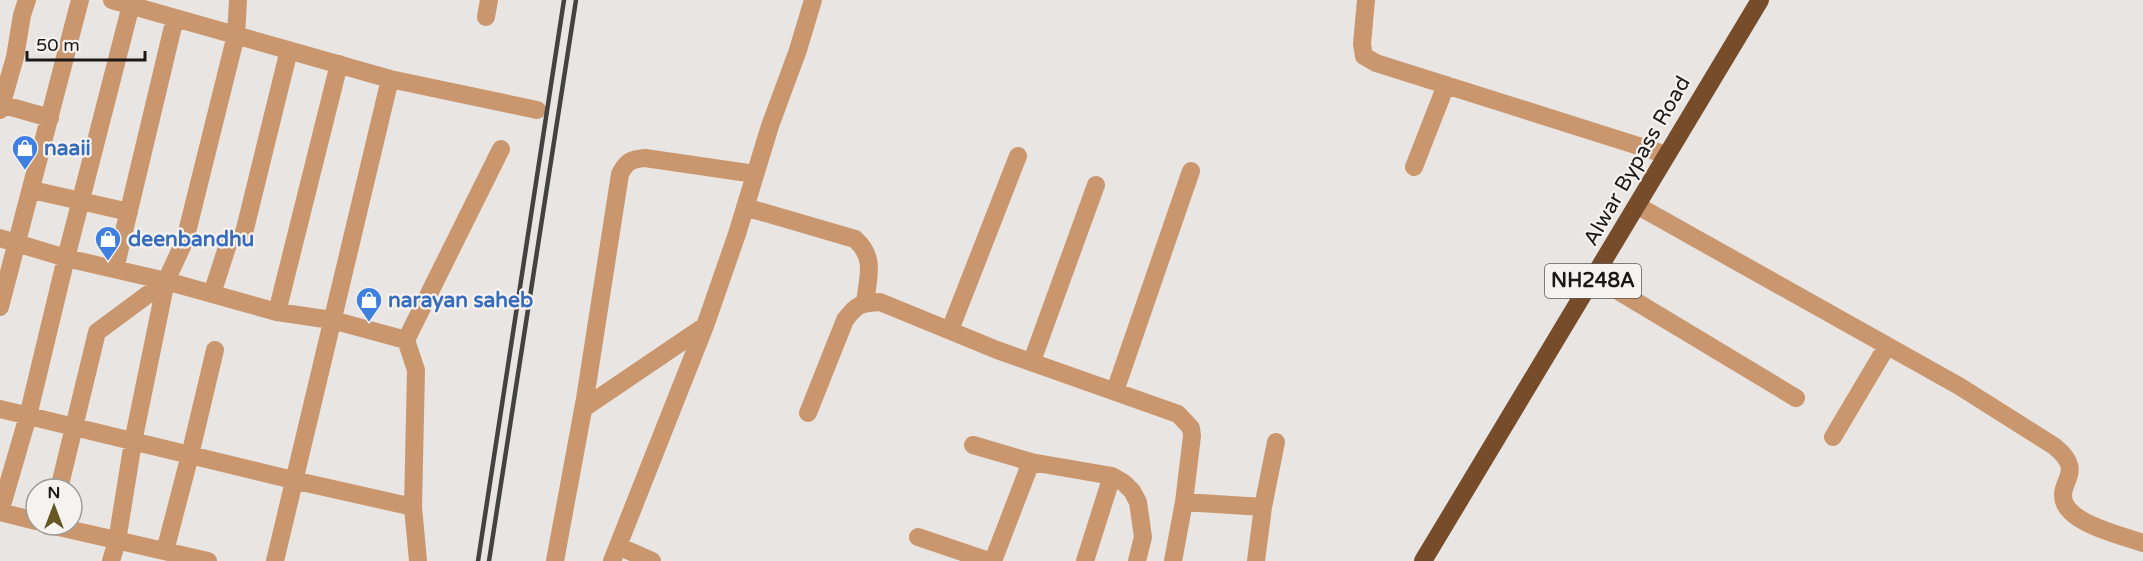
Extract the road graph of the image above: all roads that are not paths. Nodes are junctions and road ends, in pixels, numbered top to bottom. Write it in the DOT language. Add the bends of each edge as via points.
graph roads {
  1 [pos="27,0"];
  2 [pos="80,0"];
  3 [pos="112,0"];
  4 [pos="813,0"];
  5 [pos="1366,0"];
  6 [pos="1760,0"];
  7 [pos="240,1"];
  8 [pos="131,5"];
  9 [pos="175,18"];
  10 [pos="236,35"];
  11 [pos="289,50"];
  12 [pos="339,64"];
  13 [pos="390,79"];
  14 [pos="1446,85"];
  15 [pos="0,106"];
  16 [pos="537,110"];
  17 [pos="50,118"];
  18 [pos="501,149"];
  19 [pos="1667,155"];
  20 [pos="1018,156"];
  21 [pos="1414,166"];
  22 [pos="1191,171"];
  23 [pos="755,174"];
  24 [pos="1096,185"];
  25 [pos="32,190"];
  26 [pos="80,201"];
  27 [pos="1638,206"];
  28 [pos="745,207"];
  29 [pos="129,212"];
  30 [pos="0,238"];
  31 [pos="18,244"];
  32 [pos="66,258"];
  33 [pos="115,269"];
  34 [pos="1595,277"];
  35 [pos="166,281"];
  36 [pos="212,294"];
  37 [pos="866,303"];
  38 [pos="0,307"];
  39 [pos="277,312"];
  40 [pos="332,320"];
  41 [pos="705,326"];
  42 [pos="950,330"];
  43 [pos="406,340"];
  44 [pos="1887,346"];
  45 [pos="215,350"];
  46 [pos="1032,361"];
  47 [pos="1115,391"];
  48 [pos="1796,398"];
  49 [pos="584,408"];
  50 [pos="0,409"];
  51 [pos="808,413"];
  52 [pos="28,416"];
  53 [pos="75,427"];
  54 [pos="1833,437"];
  55 [pos="133,441"];
  56 [pos="1276,442"];
  57 [pos="973,445"];
  58 [pos="190,455"];
  59 [pos="1031,462"];
  60 [pos="1112,476"];
  61 [pos="62,477"];
  62 [pos="293,480"];
  63 [pos="1184,502"];
  64 [pos="413,507"];
  65 [pos="1263,507"];
  66 [pos="0,512"];
  67 [pos="24,518"];
  68 [pos="84,533"];
  69 [pos="918,537"];
  70 [pos="117,541"];
  71 [pos="2143,543"];
  72 [pos="165,551"];
  73 [pos="615,554"];
  74 [pos="111,561"];
  75 [pos="208,561"];
  76 [pos="275,561"];
  77 [pos="418,561"];
  78 [pos="555,561"];
  79 [pos="652,561"];
  80 [pos="991,561"];
  81 [pos="1085,561"];
  82 [pos="1137,561"];
  83 [pos="1173,561"];
  84 [pos="1256,561"];
  85 [pos="1424,561"];
  1 -- 15 [label="street"];
  2 -- 17 [label="street"];
  3 -- 8 [label="street"];
  4 -- 23 [label="street"];
  5 -- 14 [label="street" via="1364,56"];
  6 -- 19 [label="highway, Alwar Bypass Road / NH248A"];
  7 -- 10 [label="street"];
  8 -- 9 [label="street"];
  8 -- 26 [label="street"];
  9 -- 10 [label="street"];
  9 -- 29 [label="street"];
  10 -- 11 [label="street"];
  10 -- 35 [label="street" via="185,240"];
  11 -- 12 [label="street"];
  11 -- 36 [label="street" via="243,237 230,238"];
  12 -- 13 [label="street"];
  12 -- 39 [label="street"];
  13 -- 16 [label="street"];
  13 -- 40 [label="street"];
  14 -- 19 [label="street"];
  14 -- 21 [label="street"];
  15 -- 17 [label="street"];
  17 -- 25 [label="street"];
  18 -- 43 [label="street"];
  19 -- 27 [label="highway, Alwar Bypass Road / NH248A"];
  20 -- 42 [label="street"];
  22 -- 47 [label="street"];
  23 -- 28 [label="street"];
  23 -- 49 [label="street" via="645,158 626,164 616,191"];
  24 -- 46 [label="street"];
  25 -- 26 [label="street"];
  25 -- 31 [label="street"];
  26 -- 29 [label="street"];
  26 -- 32 [label="street"];
  27 -- 34 [label="highway, Alwar Bypass Road / NH248A"];
  27 -- 44 [label="street"];
  28 -- 37 [label="street" via="855,239 869,259"];
  28 -- 41 [label="street"];
  29 -- 33 [label="street"];
  30 -- 31 [label="street"];
  31 -- 32 [label="street"];
  31 -- 38 [label="street"];
  32 -- 33 [label="street"];
  32 -- 52 [label="street"];
  33 -- 35 [label="street"];
  34 -- 48 [label="street"];
  34 -- 85 [label="highway, Alwar Bypass Road / NH248A"];
  35 -- 36 [label="street"];
  35 -- 53 [label="street" via="97,332"];
  35 -- 55 [label="street"];
  36 -- 39 [label="street"];
  37 -- 42 [label="street" via="880,302"];
  37 -- 51 [label="street" via="855,307 845,320"];
  39 -- 40 [label="street"];
  40 -- 43 [label="street"];
  40 -- 62 [label="street"];
  41 -- 49 [label="street"];
  41 -- 73 [label="street"];
  42 -- 46 [label="street"];
  43 -- 64 [label="street" via="416,370"];
  44 -- 54 [label="street"];
  44 -- 71 [label="street" via="1959,386 2065,454 2071,474 2065,505 2091,525"];
  45 -- 58 [label="street"];
  46 -- 47 [label="street"];
  47 -- 63 [label="street" via="1178,414 1191,428"];
  49 -- 78 [label="street"];
  50 -- 52 [label="street"];
  52 -- 53 [label="street"];
  52 -- 66 [label="street"];
  53 -- 55 [label="street"];
  53 -- 61 [label="street"];
  55 -- 58 [label="street"];
  55 -- 70 [label="street"];
  56 -- 65 [label="street"];
  57 -- 59 [label="street"];
  58 -- 62 [label="street"];
  58 -- 72 [label="street"];
  59 -- 60 [label="street"];
  59 -- 80 [label="street"];
  60 -- 81 [label="street"];
  60 -- 82 [label="street" via="1124,483 1138,502 1143,537"];
  62 -- 64 [label="street"];
  62 -- 76 [label="street"];
  63 -- 65 [label="street"];
  63 -- 83 [label="street"];
  64 -- 77 [label="street"];
  65 -- 84 [label="street"];
  66 -- 67 [label="street"];
  68 -- 70 [label="street"];
  69 -- 80 [label="street"];
  70 -- 72 [label="street"];
  70 -- 74 [label="street"];
  72 -- 75 [label="street"];
  73 -- 79 [label="street"];
}
